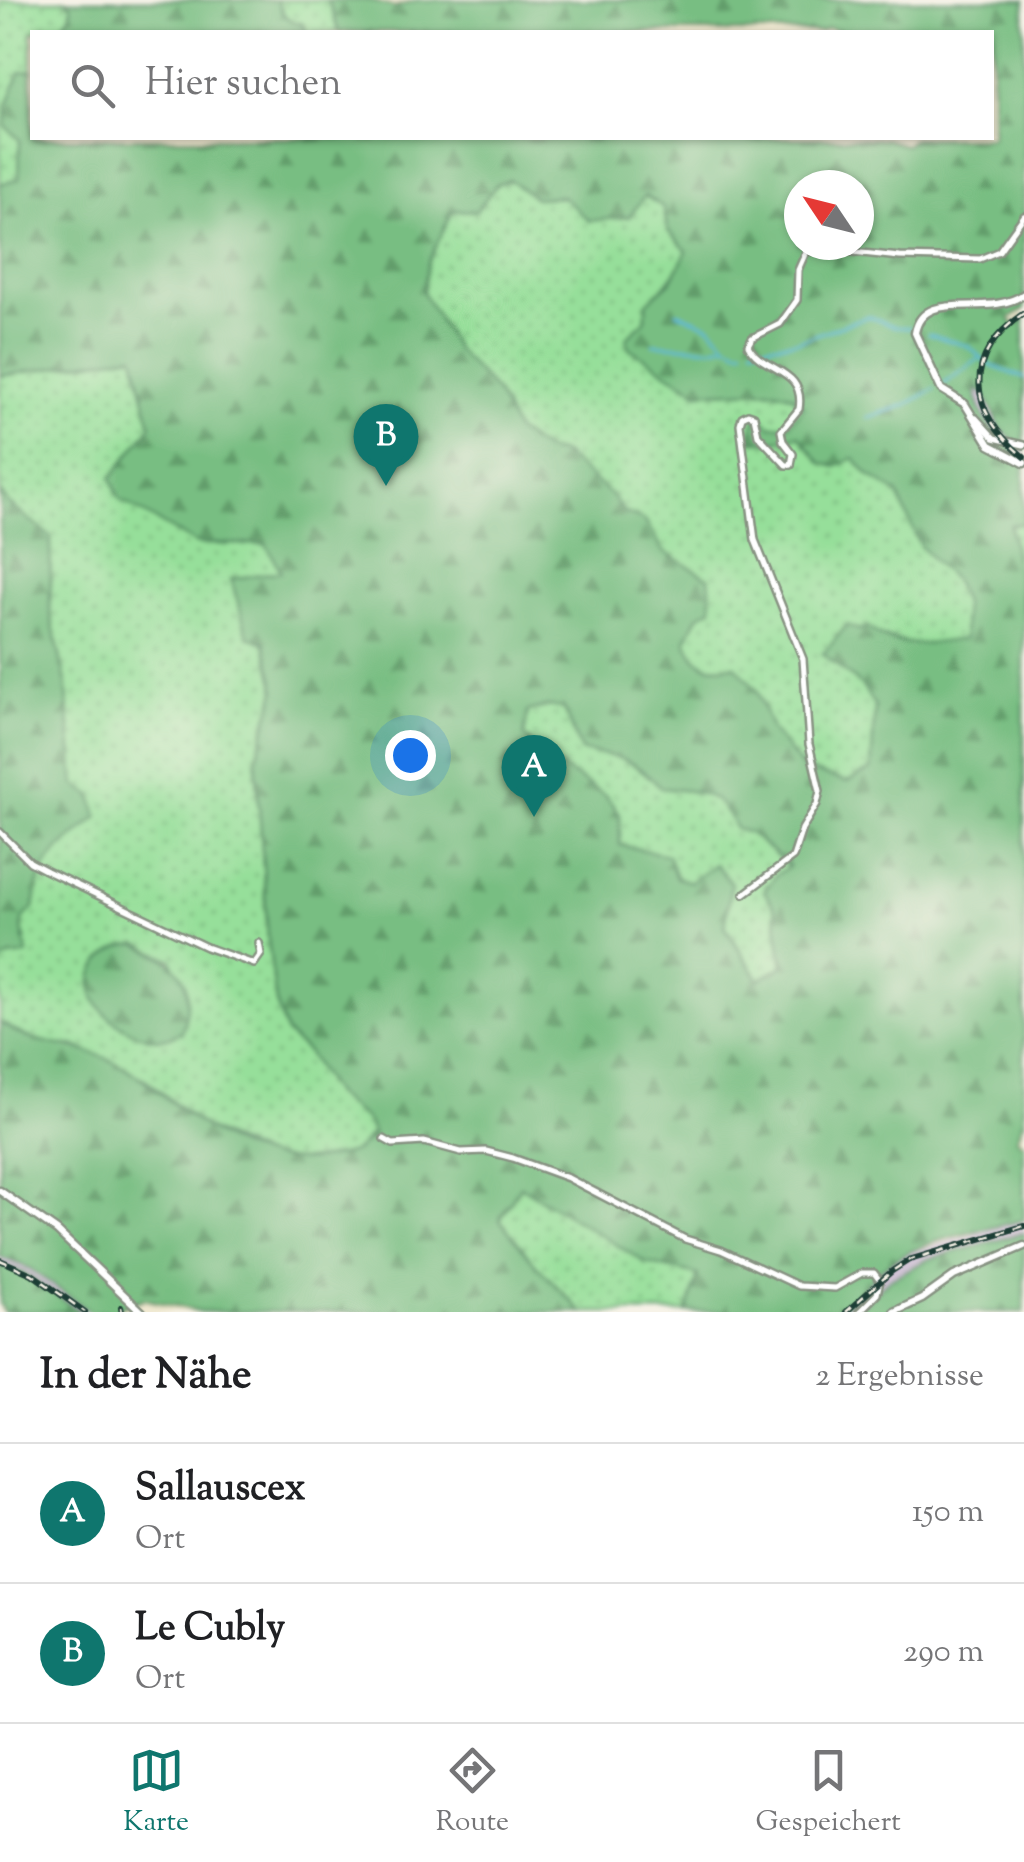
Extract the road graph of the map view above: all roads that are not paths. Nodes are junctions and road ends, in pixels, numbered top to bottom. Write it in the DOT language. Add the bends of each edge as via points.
graph roads {
  1 [pos="1024,216"];
  2 [pos="1024,294"];
  3 [pos="976,418"];
  4 [pos="1024,445"];
  5 [pos="1024,464"];
  6 [pos="0,832"];
  7 [pos="744,894"];
  8 [pos="259,942"];
  9 [pos="384,1140"];
  10 [pos="0,1191"];
  11 [pos="1024,1246"];
  12 [pos="142,1312"];
  13 [pos="859,1312"];
  14 [pos="894,1312"];
  1 -- 7 [label="street" via="999,251 980,259 806,252 798,300 780,324 748,342 751,353 790,378 800,398 781,432 794,458 791,466 758,435 754,416 745,415 740,424 755,540 803,659 820,791 793,856"];
  2 -- 3 [label="street" via="998,306 934,308 916,326 941,389"];
  3 -- 4 [label="street" via="994,438"];
  3 -- 5 [label="street" via="990,445"];
  6 -- 8 [label="street" via="30,862 206,947 254,964"];
  9 -- 13 [label="street" via="513,1158 799,1286 835,1288 874,1273 880,1290"];
  10 -- 12 [label="street" via="57,1231"];
  11 -- 14 [label="street"];
}
